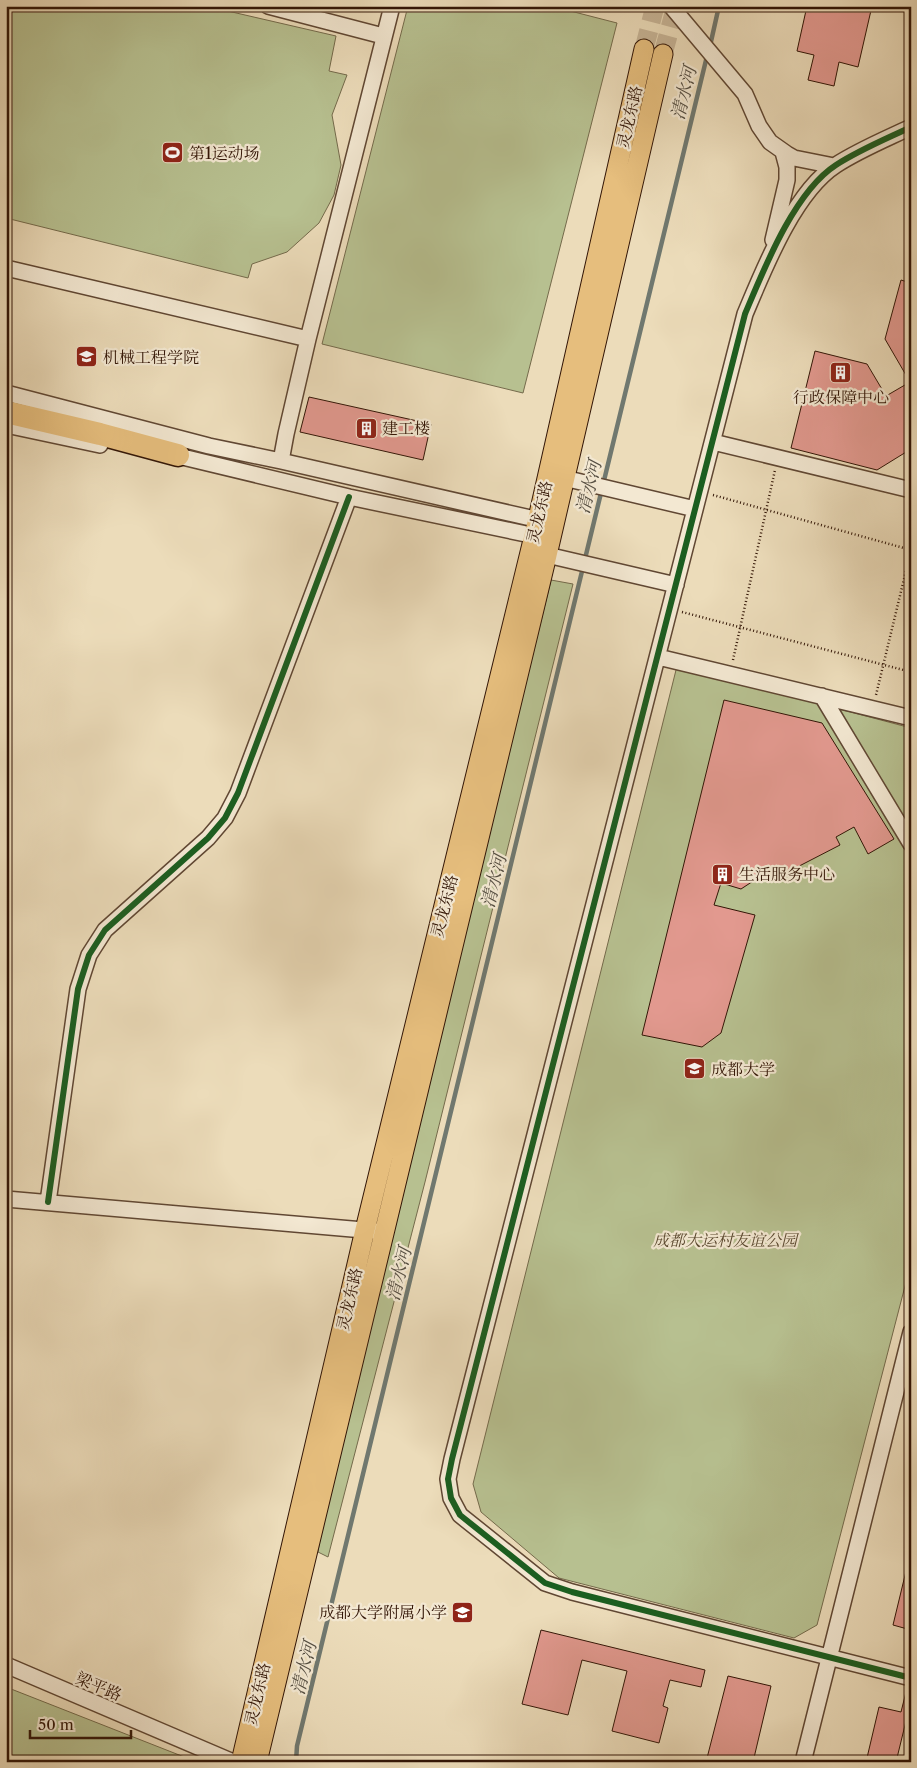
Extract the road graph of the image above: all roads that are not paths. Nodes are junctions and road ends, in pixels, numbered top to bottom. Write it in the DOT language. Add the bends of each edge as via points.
graph roads {
  1 [pos="268,6"];
  2 [pos="392,6"];
  3 [pos="671,6"];
  4 [pos="383,36"];
  5 [pos="644,49"];
  6 [pos="663,54"];
  7 [pos="911,126"];
  8 [pos="783,152"];
  9 [pos="834,166"];
  10 [pos="768,260"];
  11 [pos="6,268"];
  12 [pos="308,339"];
  13 [pos="6,393"];
  14 [pos="6,412"];
  15 [pos="6,425"];
  16 [pos="713,442"];
  17 [pos="178,455"];
  18 [pos="281,461"];
  19 [pos="564,478"];
  20 [pos="911,490"];
  21 [pos="349,497"];
  22 [pos="696,509"];
  23 [pos="548,539"];
  24 [pos="676,585"];
  25 [pos="658,656"];
  26 [pos="822,696"];
  27 [pos="911,718"];
  28 [pos="911,844"];
  29 [pos="6,1199"];
  30 [pos="48,1202"];
  31 [pos="365,1230"];
  32 [pos="384,1231"];
  33 [pos="911,1332"];
  34 [pos="830,1658"];
  35 [pos="6,1665"];
  36 [pos="911,1678"];
  37 [pos="233,1762"];
  38 [pos="241,1762"];
  39 [pos="257,1762"];
  40 [pos="803,1762"];
  1 -- 4 [label="street"];
  2 -- 4 [label="street"];
  3 -- 8 [label="street" via="745,94 759,126 770,142"];
  4 -- 12 [label="street"];
  5 -- 23 [label="main road, 灵龙东路"];
  6 -- 19 [label="main road, 灵龙东路"];
  7 -- 9 [label="street"];
  8 -- 9 [label="street" via="794,158"];
  8 -- 10 [label="street" via="787,180"];
  9 -- 10 [label="street" via="805,194"];
  10 -- 16 [label="street" via="746,314"];
  11 -- 12 [label="street"];
  12 -- 18 [label="street"];
  13 -- 18 [label="street" via="209,446"];
  14 -- 17 [label="highway"];
  15 -- 17 [label="street" via="98,445"];
  16 -- 20 [label="street"];
  16 -- 22 [label="street"];
  17 -- 21 [label="street"];
  18 -- 23 [label="street"];
  19 -- 22 [label="street"];
  19 -- 23 [label="main road, 灵龙东路"];
  21 -- 23 [label="street"];
  21 -- 30 [label="street" via="238,793 224,818 208,838 104,930 89,955 78,989"];
  22 -- 24 [label="street"];
  23 -- 24 [label="street"];
  23 -- 31 [label="main road, 灵龙东路"];
  23 -- 32 [label="main road, 灵龙东路"];
  24 -- 25 [label="street"];
  25 -- 26 [label="street"];
  25 -- 34 [label="street" via="448,1479 460,1515 545,1583"];
  26 -- 27 [label="street"];
  26 -- 28 [label="street"];
  29 -- 30 [label="street"];
  30 -- 31 [label="street"];
  31 -- 32 [label="street"];
  31 -- 38 [label="main road, 灵龙东路"];
  32 -- 39 [label="main road, 灵龙东路"];
  33 -- 34 [label="street"];
  34 -- 36 [label="street"];
  34 -- 40 [label="street"];
  35 -- 37 [label="street, 梁平路"];
}
